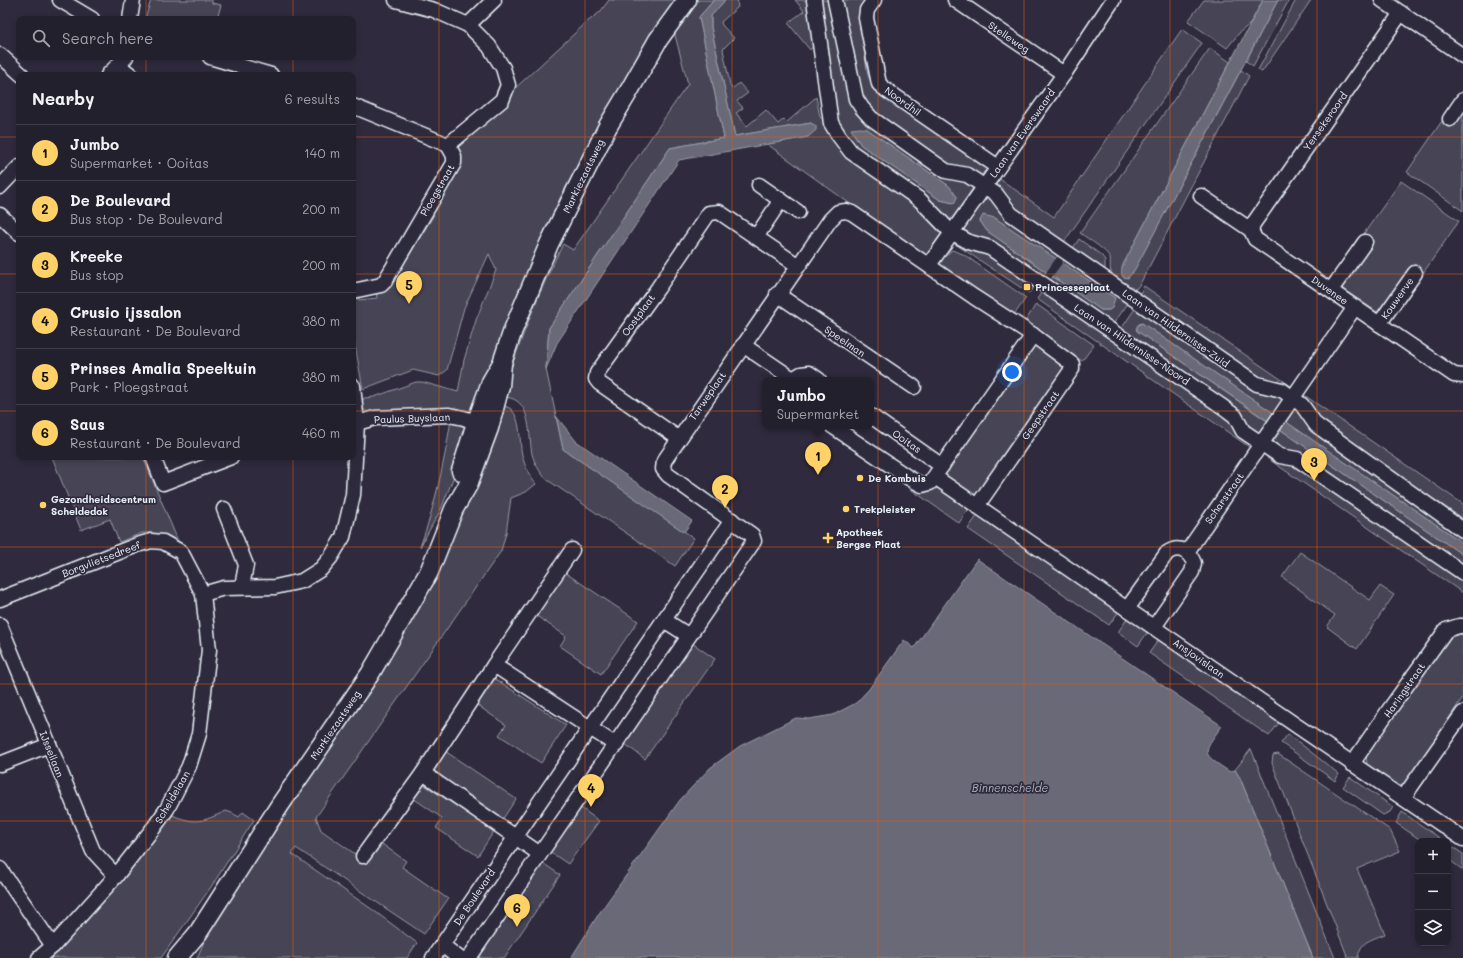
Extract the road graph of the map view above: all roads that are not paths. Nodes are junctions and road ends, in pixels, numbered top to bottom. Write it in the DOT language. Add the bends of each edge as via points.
graph roads {
  1 [pos="60,0"];
  2 [pos="133,0"];
  3 [pos="396,0"];
  4 [pos="494,0"];
  5 [pos="687,0"];
  6 [pos="814,0"];
  7 [pos="835,0"];
  8 [pos="874,0"];
  9 [pos="955,0"];
  10 [pos="1113,0"];
  11 [pos="1382,0"];
  12 [pos="1401,13"];
  13 [pos="87,16"];
  14 [pos="130,16"];
  15 [pos="468,25"];
  16 [pos="0,55"];
  17 [pos="1463,56"];
  18 [pos="220,60"];
  19 [pos="117,64"];
  20 [pos="19,72"];
  21 [pos="127,72"];
  22 [pos="261,72"];
  23 [pos="1064,74"];
  24 [pos="1463,100"];
  25 [pos="356,107"];
  26 [pos="1450,119"];
  27 [pos="448,145"];
  28 [pos="998,167"];
  29 [pos="16,170"];
  30 [pos="759,186"];
  31 [pos="985,186"];
  32 [pos="0,187"];
  33 [pos="1201,196"];
  34 [pos="781,200"];
  35 [pos="798,212"];
  36 [pos="0,215"];
  37 [pos="16,230"];
  38 [pos="1251,230"];
  39 [pos="951,232"];
  40 [pos="756,237"];
  41 [pos="1365,242"];
  42 [pos="797,265"];
  43 [pos="929,265"];
  44 [pos="1415,272"];
  45 [pos="356,290"];
  46 [pos="1331,290"];
  47 [pos="777,294"];
  48 [pos="1355,308"];
  49 [pos="1379,324"];
  50 [pos="1033,336"];
  51 [pos="743,345"];
  52 [pos="1463,376"];
  53 [pos="789,377"];
  54 [pos="797,377"];
  55 [pos="815,377"];
  56 [pos="914,387"];
  57 [pos="1293,398"];
  58 [pos="874,418"];
  59 [pos="356,424"];
  60 [pos="482,425"];
  61 [pos="836,429"];
  62 [pos="678,438"];
  63 [pos="1261,443"];
  64 [pos="154,460"];
  65 [pos="223,460"];
  66 [pos="354,460"];
  67 [pos="938,471"];
  68 [pos="977,506"];
  69 [pos="224,509"];
  70 [pos="727,516"];
  71 [pos="1463,530"];
  72 [pos="572,550"];
  73 [pos="1187,552"];
  74 [pos="1463,572"];
  75 [pos="242,587"];
  76 [pos="203,594"];
  77 [pos="0,599"];
  78 [pos="1127,609"];
  79 [pos="664,620"];
  80 [pos="0,625"];
  81 [pos="1463,626"];
  82 [pos="1154,627"];
  83 [pos="688,636"];
  84 [pos="494,665"];
  85 [pos="1463,713"];
  86 [pos="585,724"];
  87 [pos="49,745"];
  88 [pos="616,745"];
  89 [pos="0,764"];
  90 [pos="1352,764"];
  91 [pos="423,773"];
  92 [pos="1403,798"];
  93 [pos="516,836"];
  94 [pos="1463,839"];
  95 [pos="540,854"];
  96 [pos="363,856"];
  97 [pos="0,869"];
  98 [pos="116,876"];
  99 [pos="198,933"];
  100 [pos="442,945"];
  101 [pos="53,946"];
  102 [pos="39,958"];
  103 [pos="177,958"];
  104 [pos="188,958"];
  105 [pos="433,958"];
  106 [pos="459,958"];
  107 [pos="469,958"];
  1 -- 13 [label="street"];
  2 -- 14 [label="street"];
  3 -- 15 [label="street" via="434,10"];
  4 -- 15 [label="street"];
  5 -- 60 [label="main road, Markiezaatsweg" via="658,40 608,126 537,270 502,364 491,382"];
  6 -- 39 [label="street, Laan van Hildernisse-Noord" via="831,123 851,152 920,200"];
  7 -- 31 [label="street, Laan van Hildernisse-Zuid" via="856,99 862,108 871,118 946,171 967,175"];
  8 -- 28 [label="street, Noordhil" via="867,10 866,18 879,84"];
  9 -- 23 [label="street, Stelleweg"];
  10 -- 23 [label="street, Laan van Everswaard"];
  11 -- 12 [label="street"];
  12 -- 17 [label="street"];
  12 -- 38 [label="street, Yersekeroord"];
  15 -- 27 [label="street" via="489,46 503,68 508,85 502,100"];
  16 -- 20 [label="street"];
  18 -- 22 [label="street"];
  19 -- 21 [label="street"];
  23 -- 28 [label="street, Laan van Everswaard"];
  24 -- 26 [label="street"];
  25 -- 27 [label="street"];
  27 -- 45 [label="street, Ploegstraat" via="454,156 454,163 385,281 380,285"];
  28 -- 31 [label="street, Laan van Everswaard"];
  29 -- 32 [label="street"];
  30 -- 34 [label="street"];
  31 -- 39 [label="street, Laan van Everswaard"];
  31 -- 57 [label="street, Laan van Hildernisse-Zuid" via="996,194 1011,214 1257,384 1282,390"];
  33 -- 38 [label="street, Duvenee"];
  34 -- 35 [label="street"];
  34 -- 40 [label="street"];
  36 -- 37 [label="street"];
  38 -- 46 [label="street, Duvenee" via="1255,239"];
  39 -- 43 [label="street, Laan van Everswaard"];
  39 -- 63 [label="street, Laan van Hildernisse-Noord" via="969,242 990,248 1043,284 1223,407 1235,416 1243,431"];
  40 -- 42 [label="street, Oostplaat"];
  40 -- 62 [label="street, Oostplaat" via="719,212 709,213 597,373 599,383"];
  41 -- 46 [label="street"];
  42 -- 43 [label="street" via="830,220 838,212 846,211"];
  42 -- 47 [label="street, Tarweplaat"];
  43 -- 50 [label="street"];
  44 -- 49 [label="street, Kouwerve"];
  46 -- 48 [label="street, Duvenee"];
  47 -- 51 [label="street, Tarweplaat"];
  47 -- 56 [label="street, Speelman"];
  48 -- 49 [label="street, Duvenee"];
  48 -- 57 [label="street, Scharstraat"];
  49 -- 52 [label="street, Duvenee" via="1454,376"];
  50 -- 67 [label="street"];
  50 -- 68 [label="street, Geepstraat" via="1068,360 1072,364 1072,369"];
  51 -- 53 [label="street"];
  51 -- 62 [label="street, Tarweplaat"];
  54 -- 55 [label="street" via="809,373"];
  57 -- 63 [label="street, Scharstraat"];
  57 -- 71 [label="street, Laan van Hildernisse-Zuid" via="1302,405 1316,424"];
  58 -- 67 [label="street, Ooitas"];
  59 -- 60 [label="street, Paulus Buyslaan" via="375,418 449,415"];
  60 -- 99 [label="main road, Markiezaatsweg" via="457,482 454,509 429,572 370,674 280,805"];
  61 -- 67 [label="street" via="922,485 930,483"];
  62 -- 70 [label="street, Tarweplaat" via="664,460 663,469"];
  63 -- 73 [label="street, Scharstraat"];
  63 -- 74 [label="street, Laan van Hildernisse-Noord" via="1280,456 1296,459"];
  64 -- 65 [label="street" via="163,482"];
  66 -- 75 [label="street" via="353,496 343,537 332,557 321,569 302,581 275,587"];
  67 -- 68 [label="street, Ansjovislaan"];
  68 -- 78 [label="street, Ansjovislaan"];
  69 -- 75 [label="street" via="246,565"];
  70 -- 79 [label="street, De Boulevard"];
  70 -- 83 [label="street" via="752,535 754,541"];
  72 -- 84 [label="street"];
  73 -- 78 [label="street" via="1173,549 1167,553"];
  73 -- 82 [label="street" via="1194,563 1192,572"];
  75 -- 76 [label="street" via="224,588"];
  76 -- 77 [label="street, Borgvlietsedreef" via="181,552 163,542 151,541"];
  76 -- 98 [label="street, Scheldelaan" via="209,650 199,734 189,766 167,809"];
  78 -- 82 [label="street, Ansjovislaan"];
  79 -- 83 [label="street"];
  79 -- 86 [label="street, De Boulevard"];
  80 -- 87 [label="street, IJssellaan"];
  81 -- 90 [label="street, Haringstraat" via="1446,630"];
  82 -- 90 [label="street, Ansjovislaan"];
  83 -- 88 [label="street"];
  84 -- 86 [label="street"];
  84 -- 91 [label="street"];
  85 -- 92 [label="street"];
  86 -- 88 [label="street"];
  86 -- 93 [label="street, De Boulevard"];
  87 -- 89 [label="street"];
  87 -- 98 [label="street, IJssellaan" via="93,851"];
  88 -- 95 [label="street"];
  90 -- 92 [label="street, Ansjovislaan"];
  91 -- 93 [label="street"];
  91 -- 96 [label="street"];
  92 -- 94 [label="street, Ansjovislaan"];
  93 -- 95 [label="street"];
  93 -- 100 [label="street, De Boulevard"];
  95 -- 107 [label="street"];
  97 -- 101 [label="street"];
  98 -- 101 [label="street, Scheldelaan"];
  99 -- 103 [label="main road, Markiezaatsweg"];
  99 -- 104 [label="main road, Markiezaatsweg"];
  100 -- 105 [label="street, De Boulevard"];
  100 -- 106 [label="street"];
  101 -- 102 [label="street, Scheldelaan"];
}
